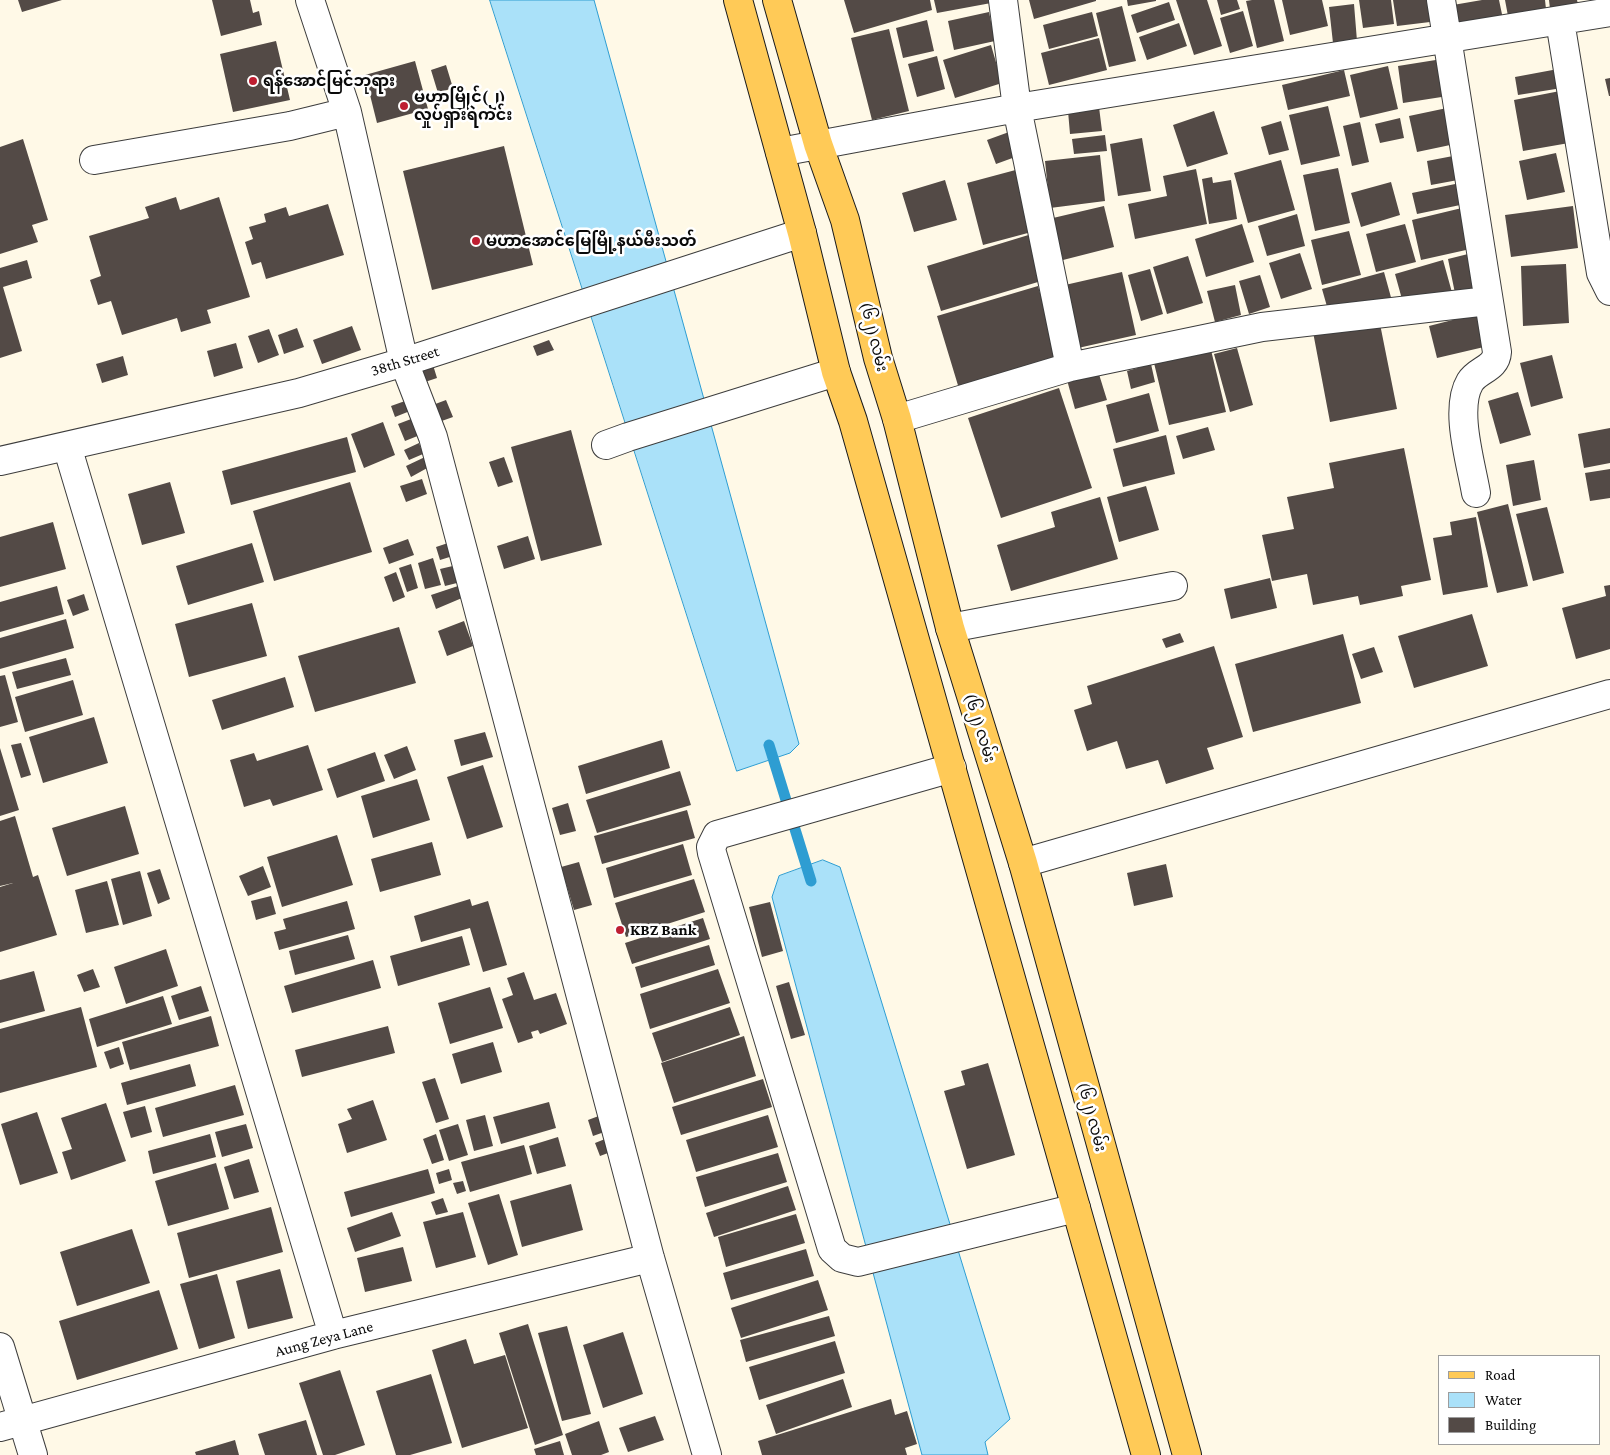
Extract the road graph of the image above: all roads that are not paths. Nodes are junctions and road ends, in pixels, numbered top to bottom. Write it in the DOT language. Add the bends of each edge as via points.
graph roads {
  1 [pos="310,0"];
  2 [pos="738,0"];
  3 [pos="777,0"];
  4 [pos="1003,0"];
  5 [pos="1441,0"];
  6 [pos="1610,12"];
  7 [pos="1560,22"];
  8 [pos="1447,39"];
  9 [pos="1017,108"];
  10 [pos="347,112"];
  11 [pos="818,144"];
  12 [pos="780,152"];
  13 [pos="94,160"];
  14 [pos="802,233"];
  15 [pos="1610,291"];
  16 [pos="1488,302"];
  17 [pos="404,362"];
  18 [pos="1070,367"];
  19 [pos="836,372"];
  20 [pos="897,419"];
  21 [pos="617,441"];
  22 [pos="67,446"];
  23 [pos="0,460"];
  24 [pos="1476,493"];
  25 [pos="1173,586"];
  26 [pos="950,628"];
  27 [pos="1610,694"];
  28 [pos="952,768"];
  29 [pos="1023,863"];
  30 [pos="1076,1208"];
  31 [pos="650,1258"];
  32 [pos="334,1335"];
  33 [pos="0,1347"];
  34 [pos="11,1425"];
  35 [pos="33,1455"];
  36 [pos="707,1455"];
  37 [pos="1146,1455"];
  38 [pos="1186,1455"];
  1 -- 10 [label="street"];
  2 -- 12 [label="main road"];
  3 -- 11 [label="main road, (၆၂) လမ်း"];
  4 -- 9 [label="street"];
  5 -- 8 [label="street"];
  6 -- 7 [label="street"];
  7 -- 8 [label="street"];
  7 -- 15 [label="street" via="1601,273"];
  8 -- 9 [label="street"];
  8 -- 16 [label="street"];
  9 -- 11 [label="street"];
  9 -- 18 [label="street"];
  10 -- 13 [label="street" via="290,126"];
  10 -- 17 [label="street"];
  11 -- 12 [label="street"];
  11 -- 20 [label="main road, (၆၂) လမ်း" via="845,220 878,358"];
  12 -- 14 [label="main road"];
  14 -- 17 [label="street, 38th Street"];
  14 -- 19 [label="main road"];
  16 -- 18 [label="street" via="1262,328"];
  16 -- 24 [label="street" via="1497,358 1471,381 1463,409"];
  17 -- 22 [label="street, 38th Street" via="299,393"];
  17 -- 31 [label="street" via="433,437"];
  18 -- 20 [label="street"];
  19 -- 21 [label="street"];
  19 -- 28 [label="main road" via="853,421"];
  20 -- 26 [label="main road, (၆၂) လမ်း"];
  22 -- 23 [label="street, 38th Street"];
  22 -- 32 [label="street"];
  25 -- 26 [label="street"];
  26 -- 29 [label="main road, (၆၂) လမ်း"];
  27 -- 29 [label="street"];
  28 -- 30 [label="main road"];
  28 -- 30 [label="street" via="717,835 711,847 712,853 832,1249 842,1258 858,1262"];
  29 -- 38 [label="main road, (၆၂) လမ်း"];
  30 -- 37 [label="main road"];
  31 -- 32 [label="street, Aung Zeya Lane"];
  31 -- 36 [label="street"];
  32 -- 34 [label="street, Aung Zeya Lane"];
  33 -- 34 [label="street"];
  34 -- 35 [label="street"];
}
